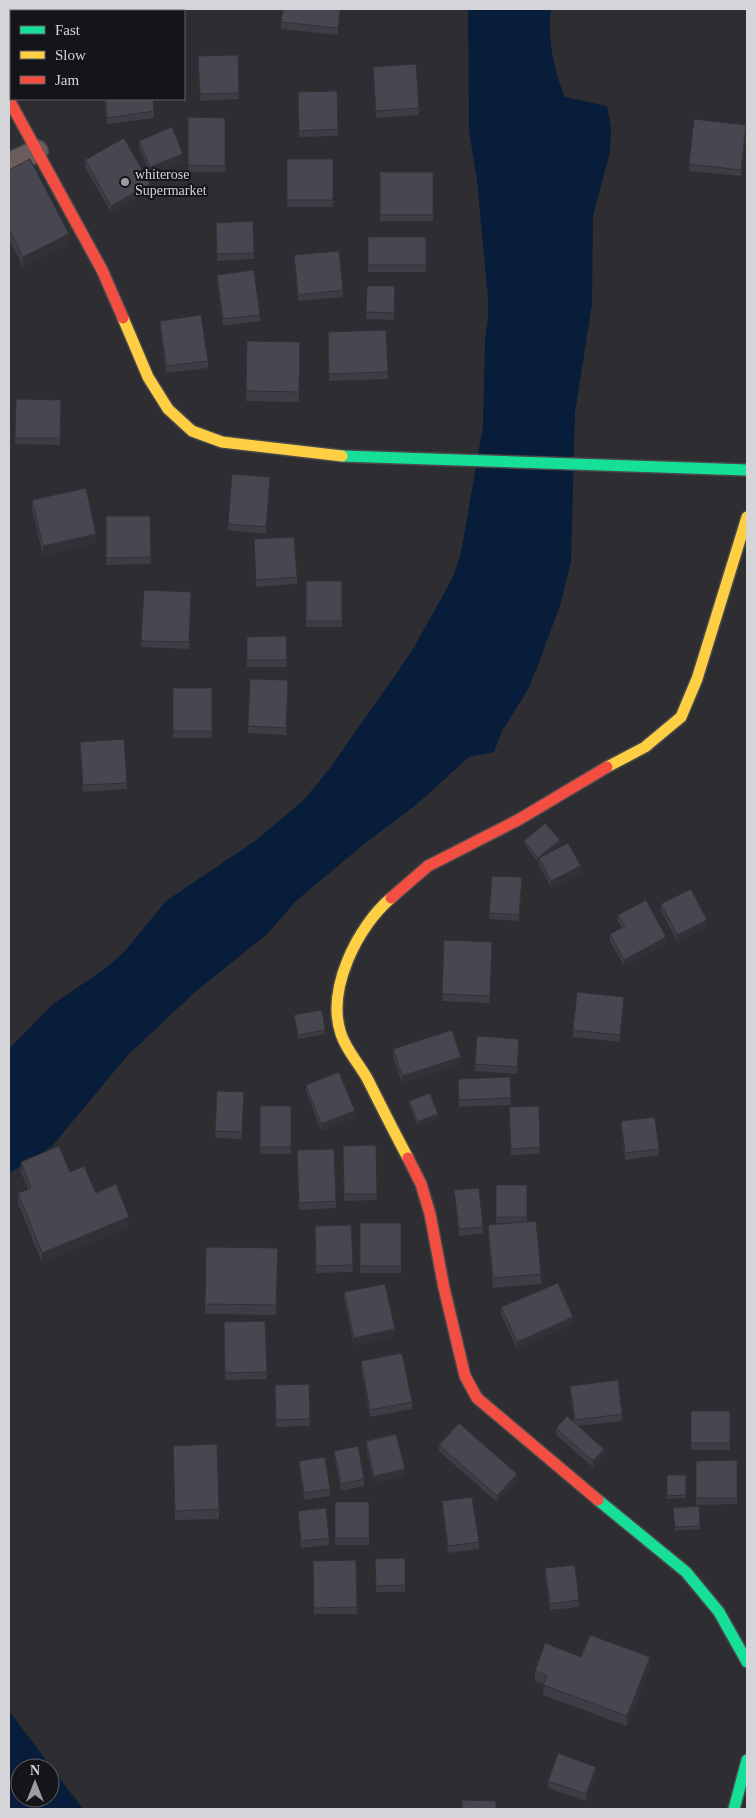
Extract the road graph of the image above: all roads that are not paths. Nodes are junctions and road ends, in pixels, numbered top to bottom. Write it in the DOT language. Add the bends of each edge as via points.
graph roads {
  1 [pos="9,100"];
  2 [pos="36,150"];
  3 [pos="9,164"];
  4 [pos="747,470"];
  5 [pos="747,517"];
  6 [pos="747,1662"];
  7 [pos="747,1760"];
  8 [pos="734,1809"];
  1 -- 2 [label="main road"];
  2 -- 3 [label="street"];
  2 -- 4 [label="main road" via="102,270 148,377 168,410 192,431 222,442 332,456"];
  5 -- 6 [label="main road" via="697,679 680,717 645,747 518,820 428,866 378,909 355,945 342,974 336,1010 341,1035 421,1184 465,1376 477,1398 686,1572 719,1612"];
  7 -- 8 [label="main road"];
}
